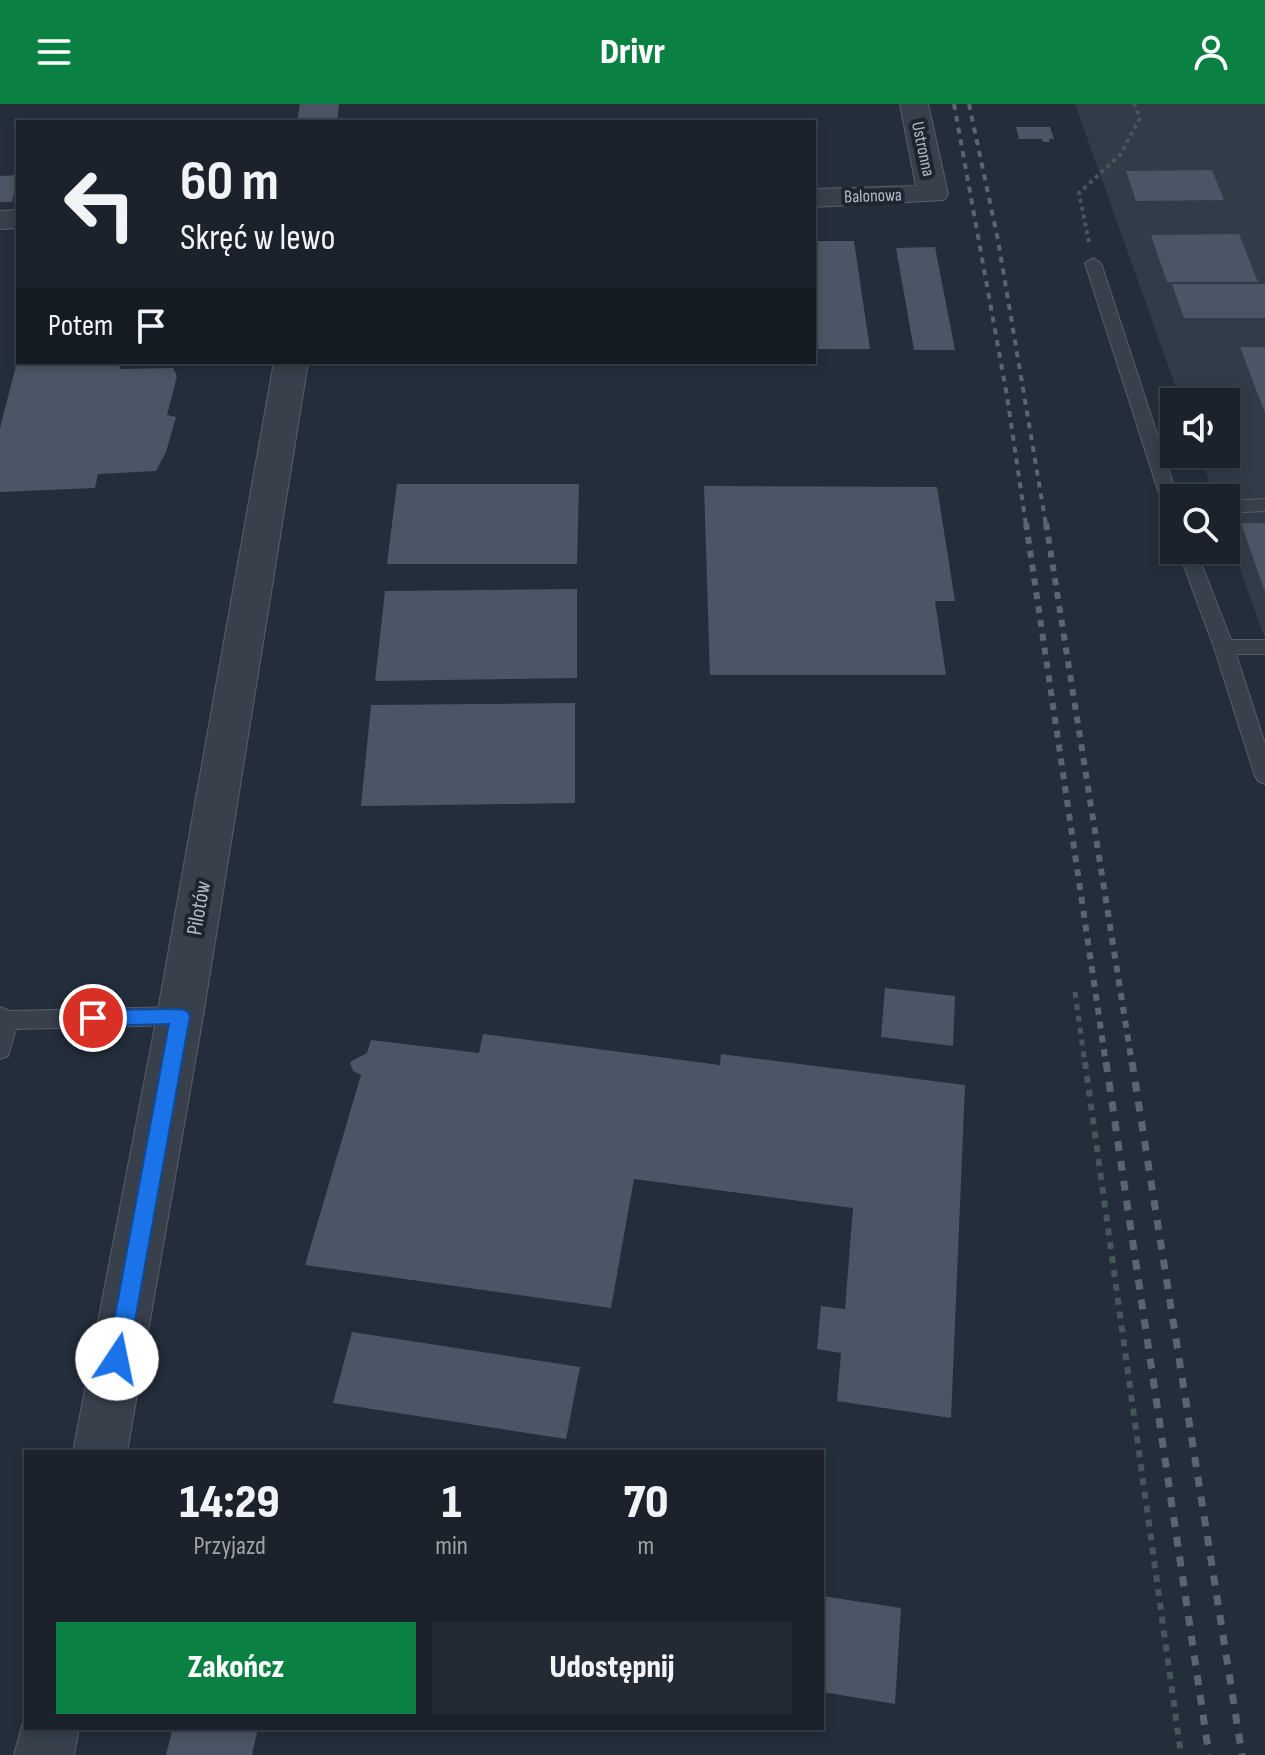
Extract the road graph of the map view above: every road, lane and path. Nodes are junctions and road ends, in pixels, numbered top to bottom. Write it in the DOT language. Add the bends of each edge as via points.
graph roads {
  1 [pos="914,104"];
  2 [pos="1134,104"];
  3 [pos="933,194"];
  4 [pos="816,198"];
  5 [pos="1093,263"];
  6 [pos="291,364"];
  7 [pos="1165,484"];
  8 [pos="1265,505"];
  9 [pos="1240,506"];
  10 [pos="1192,564"];
  11 [pos="1224,647"];
  12 [pos="1265,647"];
  13 [pos="1265,776"];
  14 [pos="1075,992"];
  15 [pos="180,1016"];
  16 [pos="3,1018"];
  17 [pos="0,1049"];
  18 [pos="100,1450"];
  19 [pos="49,1730"];
  20 [pos="44,1755"];
  21 [pos="1181,1755"];
  1 -- 3 [label="street, Ustronna"];
  2 -- 5 [label="path" via="1140,118 1120,155 1079,193"];
  3 -- 4 [label="street, Balonowa"];
  5 -- 7 [label="lane"];
  6 -- 15 [label="street, Pilotów"];
  8 -- 9 [label="lane"];
  10 -- 11 [label="lane"];
  11 -- 12 [label="lane"];
  11 -- 13 [label="lane"];
  14 -- 21 [label="path"];
  15 -- 16 [label="lane"];
  15 -- 18 [label="street, Pilotów"];
  16 -- 17 [label="lane"];
  19 -- 20 [label="street"];
}
